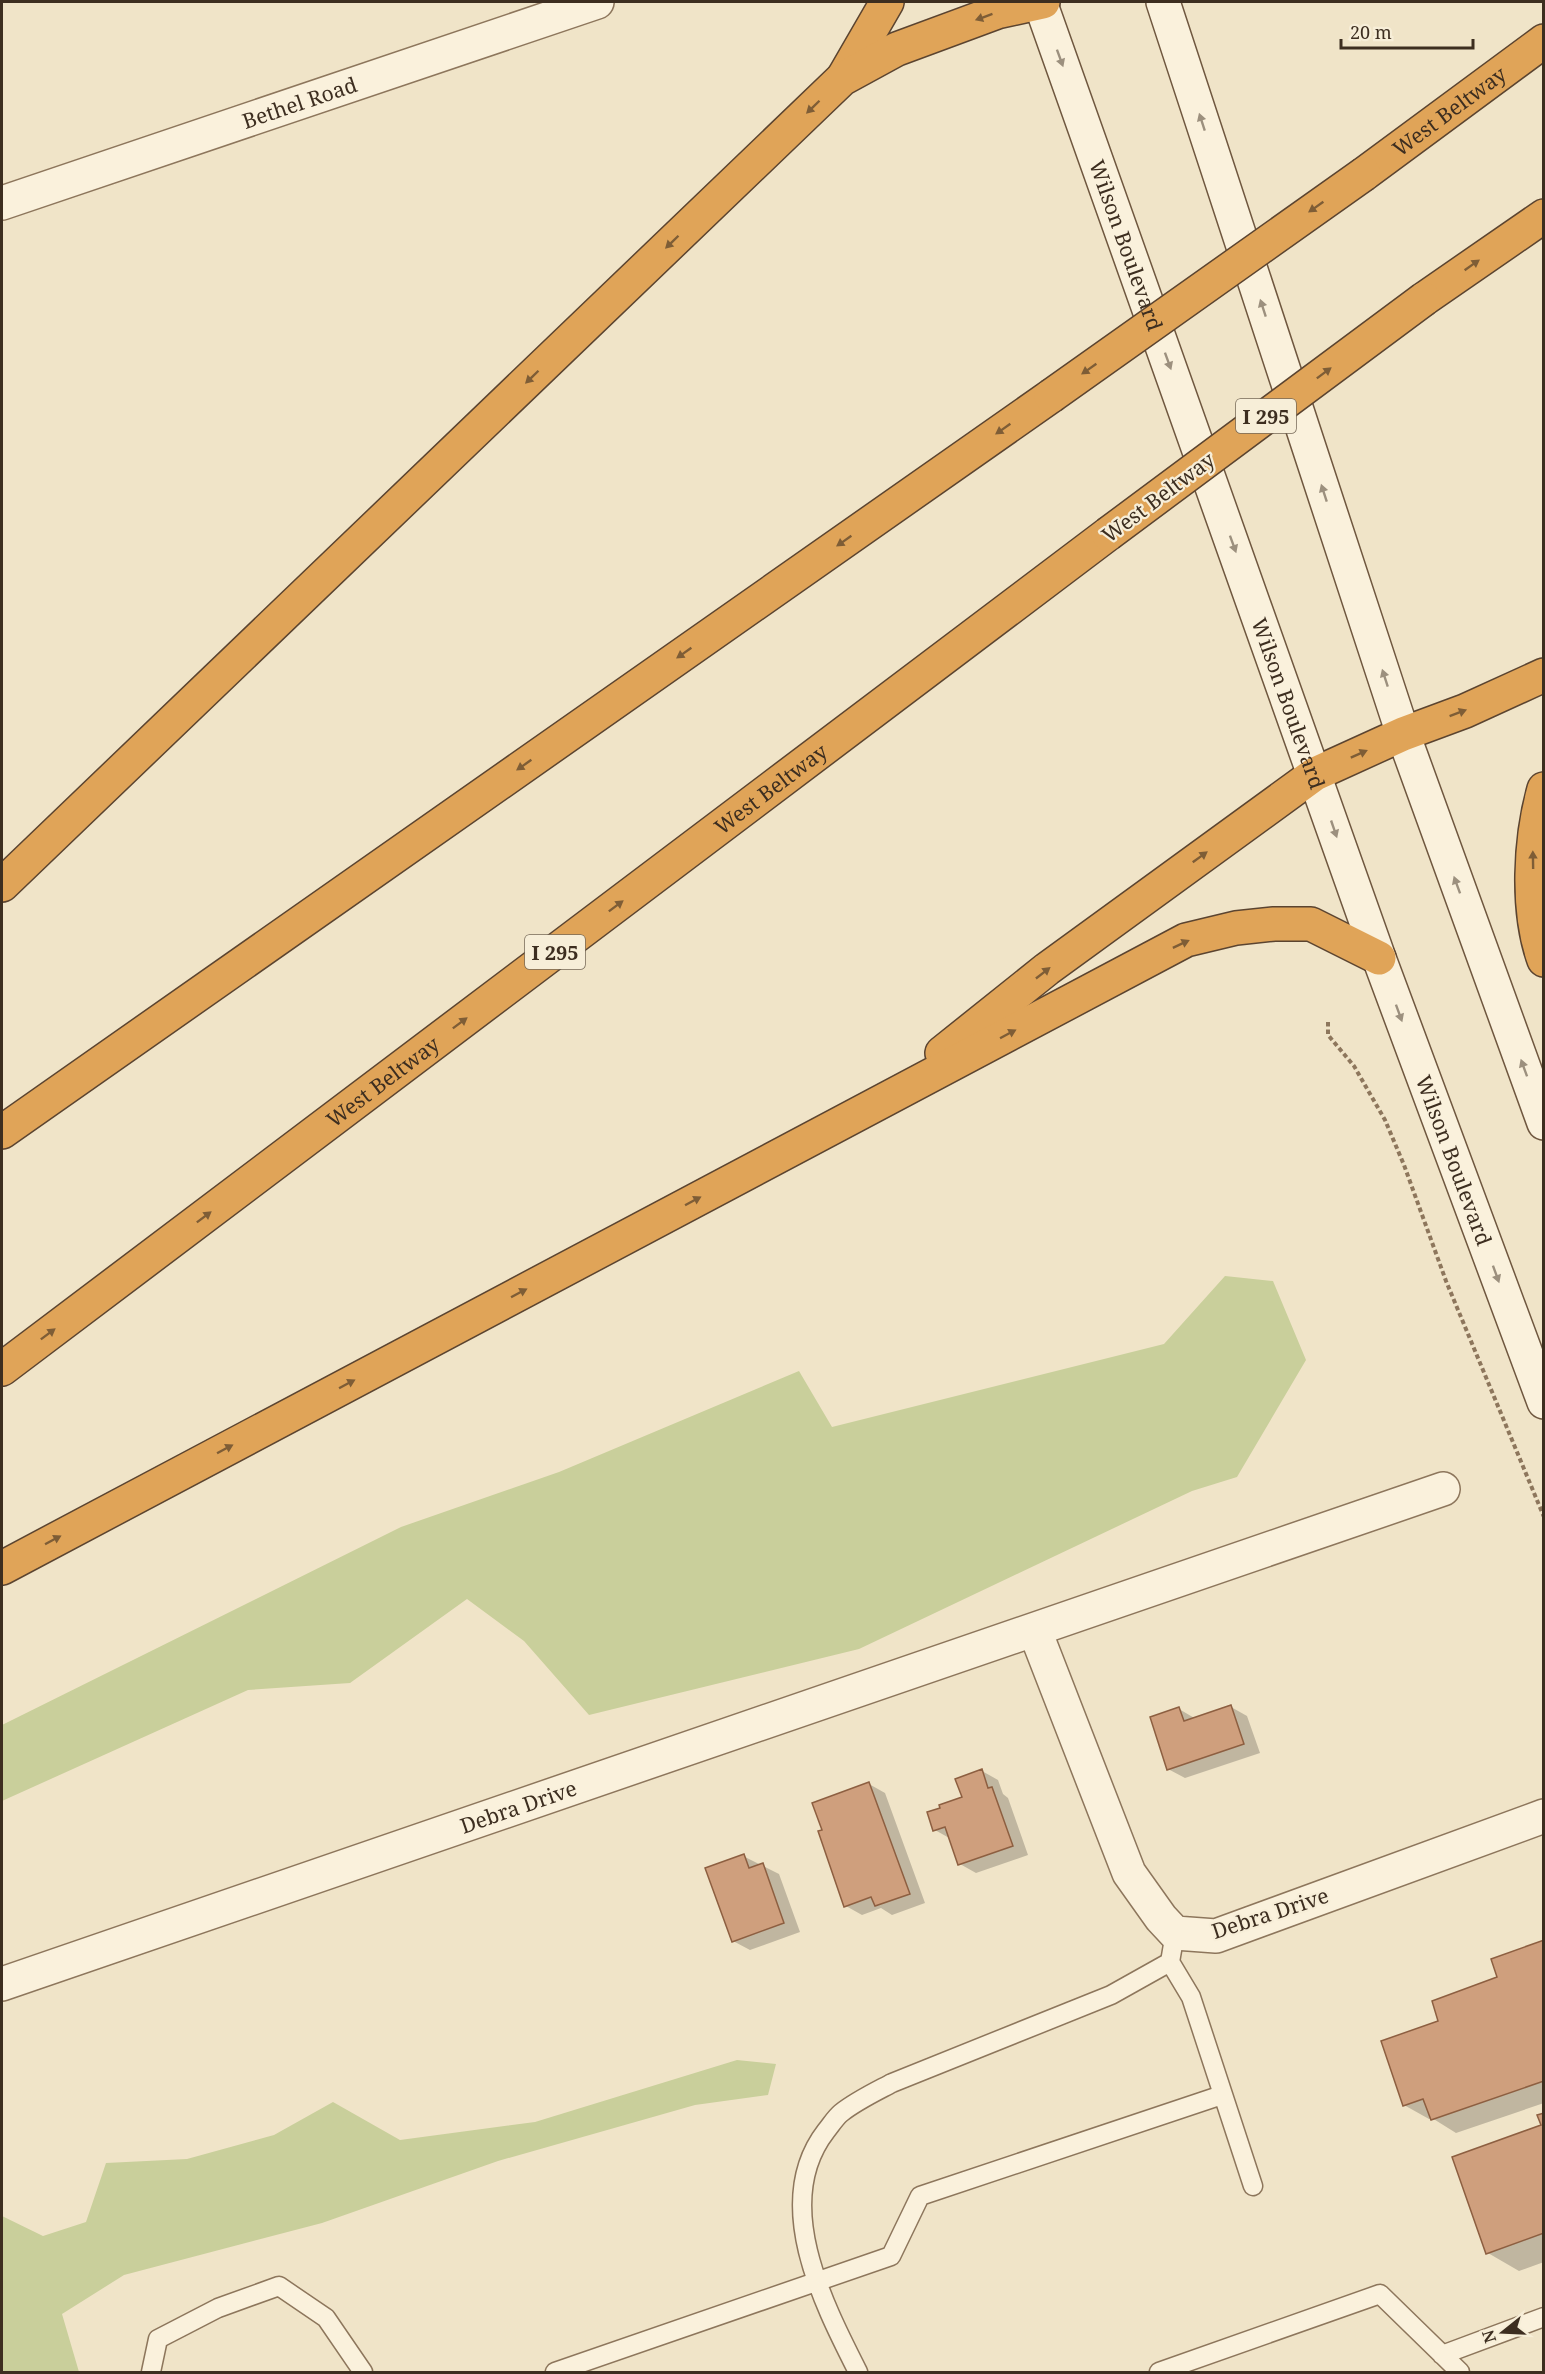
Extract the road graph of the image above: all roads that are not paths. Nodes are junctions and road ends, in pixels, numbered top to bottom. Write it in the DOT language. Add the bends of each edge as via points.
graph roads {
  1 [pos="597,2"];
  2 [pos="887,2"];
  3 [pos="1041,2"];
  4 [pos="1163,2"];
  5 [pos="1544,41"];
  6 [pos="842,79"];
  7 [pos="2,203"];
  8 [pos="1544,216"];
  9 [pos="1544,675"];
  10 [pos="1403,734"];
  11 [pos="1315,774"];
  12 [pos="1544,789"];
  13 [pos="2,885"];
  14 [pos="1379,958"];
  15 [pos="1544,960"];
  16 [pos="882,1100"];
  17 [pos="1544,1123"];
  18 [pos="2,1132"];
  19 [pos="2,1369"];
  20 [pos="1544,1402"];
  21 [pos="1443,1489"];
  22 [pos="2,1568"];
  23 [pos="1035,1631"];
  24 [pos="1544,1816"];
  25 [pos="1173,1947"];
  26 [pos="2,1984"];
  27 [pos="1222,2095"];
  28 [pos="1252,2186"];
  29 [pos="816,2283"];
  30 [pos="1544,2317"];
  31 [pos="1442,2355"];
  32 [pos="151,2373"];
  33 [pos="363,2373"];
  34 [pos="555,2373"];
  35 [pos="858,2373"];
  36 [pos="1159,2373"];
  37 [pos="1460,2373"];
  1 -- 7 [label="street, Bethel Road"];
  2 -- 6 [label="highway"];
  3 -- 6 [label="highway, one-way" via="997,12 897,49"];
  3 -- 11 [label="street, Wilson Boulevard, one-way"];
  10 -- 4 [label="street, one-way"];
  5 -- 18 [label="highway, West Beltway, one-way, bridge" via="1051,396"];
  6 -- 13 [label="highway, one-way"];
  19 -- 8 [label="highway, West Beltway / I 295, one-way, bridge" via="1108,534 1424,299"];
  10 -- 9 [label="highway, one-way"];
  11 -- 10 [label="highway, one-way"];
  17 -- 10 [label="street, one-way"];
  11 -- 14 [label="street, Wilson Boulevard, one-way"];
  16 -- 11 [label="highway, one-way" via="1047,969"];
  15 -- 12 [label="highway, one-way" via="1535,936 1532,852"];
  16 -- 14 [label="highway, one-way" via="1186,940 1236,928 1311,924"];
  14 -- 20 [label="street, Wilson Boulevard, one-way"];
  22 -- 16 [label="highway, one-way"];
  21 -- 23 [label="street, Debra Drive"];
  23 -- 25 [label="street" via="1129,1873 1161,1918"];
  23 -- 26 [label="street, Debra Drive"];
  24 -- 25 [label="street, Debra Drive" via="1216,1936"];
  25 -- 27 [label="lane"];
  25 -- 29 [label="lane" via="1111,1995 892,2083 839,2115 814,2146 803,2177 806,2246"];
  27 -- 28 [label="lane"];
  27 -- 29 [label="lane" via="920,2196 891,2256"];
  29 -- 34 [label="lane"];
  29 -- 35 [label="lane"];
  30 -- 31 [label="lane"];
  31 -- 36 [label="lane" via="1380,2294"];
  31 -- 37 [label="lane"];
  32 -- 33 [label="lane" via="158,2339 218,2308 279,2286 326,2318"];
}
